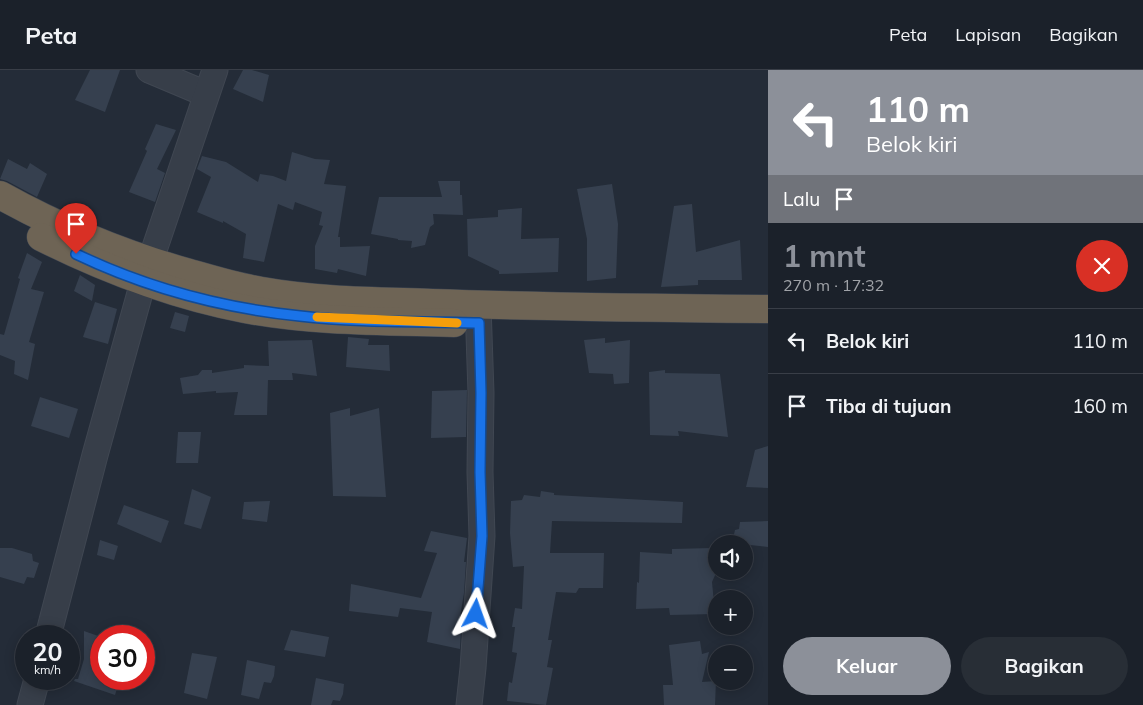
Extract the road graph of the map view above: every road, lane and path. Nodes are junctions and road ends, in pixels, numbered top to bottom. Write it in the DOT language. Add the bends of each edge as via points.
graph roads {
  1 [pos="149,70"];
  2 [pos="215,70"];
  3 [pos="206,94"];
  4 [pos="0,195"];
  5 [pos="0,217"];
  6 [pos="147,272"];
  7 [pos="768,310"];
  8 [pos="478,314"];
  9 [pos="768,327"];
  10 [pos="51,625"];
  11 [pos="34,690"];
  12 [pos="30,705"];
  13 [pos="469,705"];
  1 -- 3 [label="street"];
  2 -- 3 [label="street"];
  3 -- 6 [label="street"];
  4 -- 6 [label="highway" via="110,248"];
  5 -- 6 [label="highway" via="90,261"];
  6 -- 8 [label="highway" via="197,298 301,316"];
  6 -- 10 [label="street"];
  7 -- 8 [label="highway"];
  8 -- 9 [label="highway"];
  8 -- 13 [label="street" via="482,536"];
  11 -- 12 [label="street"];
}
